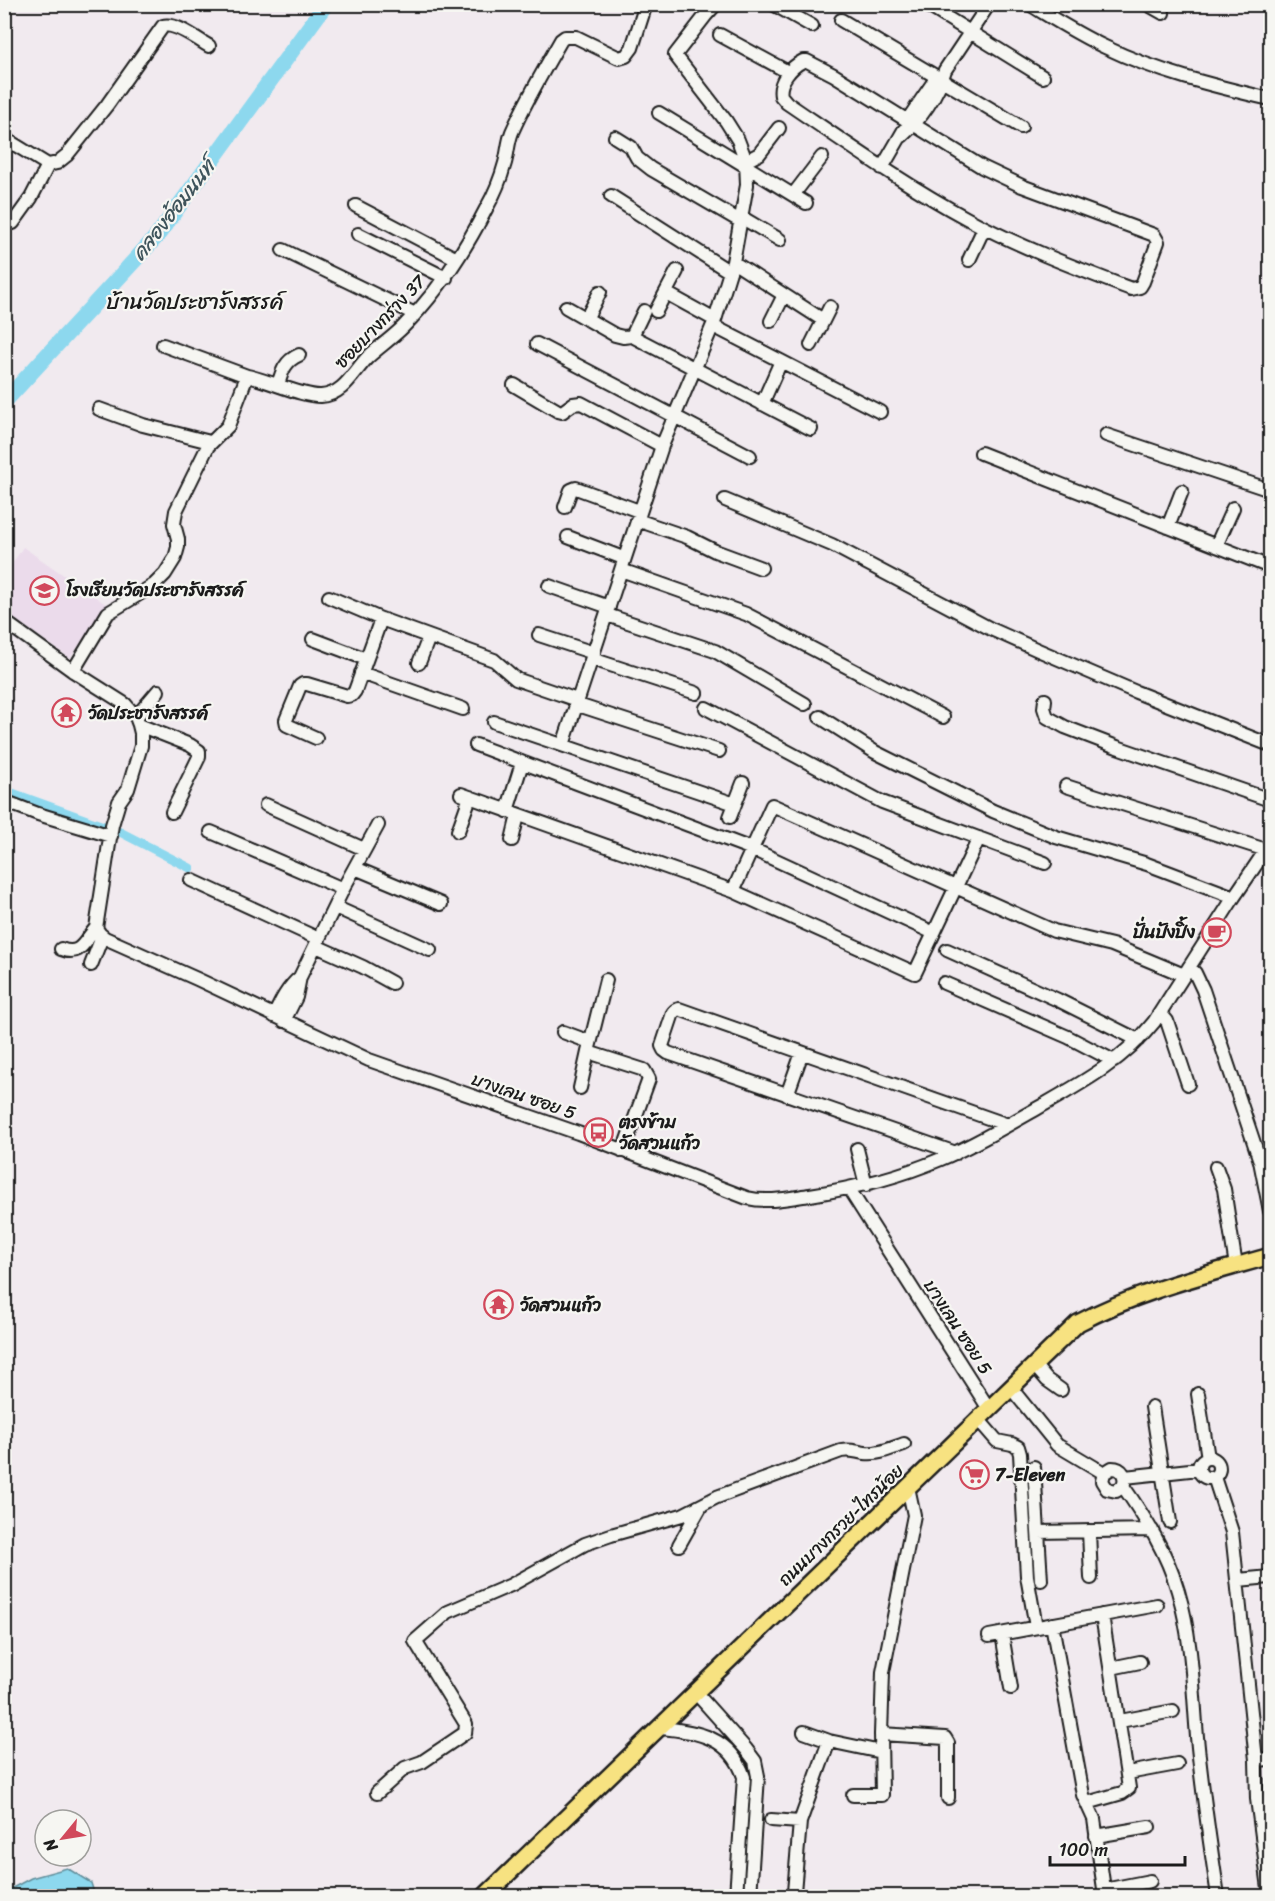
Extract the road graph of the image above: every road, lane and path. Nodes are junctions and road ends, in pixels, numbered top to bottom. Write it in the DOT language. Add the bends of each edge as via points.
graph roads {
  1 [pos="646,4"];
  2 [pos="716,4"];
  3 [pos="773,4"];
  4 [pos="925,4"];
  5 [pos="989,4"];
  6 [pos="1029,4"];
  7 [pos="1147,4"];
  8 [pos="1163,13"];
  9 [pos="841,20"];
  10 [pos="812,26"];
  11 [pos="969,33"];
  12 [pos="720,35"];
  13 [pos="208,46"];
  14 [pos="788,72"];
  15 [pos="942,76"];
  16 [pos="1043,77"];
  17 [pos="1270,99"];
  18 [pos="659,113"];
  19 [pos="910,124"];
  20 [pos="1021,127"];
  21 [pos="779,128"];
  22 [pos="615,137"];
  23 [pos="4,138"];
  24 [pos="822,158"];
  25 [pos="747,163"];
  26 [pos="48,165"];
  27 [pos="882,168"];
  28 [pos="793,195"];
  29 [pos="611,196"];
  30 [pos="806,203"];
  31 [pos="356,206"];
  32 [pos="741,219"];
  33 [pos="13,223"];
  34 [pos="984,228"];
  35 [pos="358,234"];
  36 [pos="780,240"];
  37 [pos="283,250"];
  38 [pos="458,259"];
  39 [pos="969,260"];
  40 [pos="731,267"];
  41 [pos="677,271"];
  42 [pos="446,278"];
  43 [pos="600,292"];
  44 [pos="666,293"];
  45 [pos="784,295"];
  46 [pos="566,307"];
  47 [pos="830,307"];
  48 [pos="416,314"];
  49 [pos="586,319"];
  50 [pos="823,320"];
  51 [pos="771,321"];
  52 [pos="714,323"];
  53 [pos="632,336"];
  54 [pos="537,344"];
  55 [pos="163,345"];
  56 [pos="811,345"];
  57 [pos="299,355"];
  58 [pos="781,361"];
  59 [pos="695,369"];
  60 [pos="247,376"];
  61 [pos="278,385"];
  62 [pos="514,386"];
  63 [pos="762,404"];
  64 [pos="99,409"];
  65 [pos="880,412"];
  66 [pos="674,416"];
  67 [pos="812,429"];
  68 [pos="1106,435"];
  69 [pos="210,442"];
  70 [pos="662,446"];
  71 [pos="981,453"];
  72 [pos="750,456"];
  73 [pos="1270,490"];
  74 [pos="1182,491"];
  75 [pos="725,500"];
  76 [pos="565,507"];
  77 [pos="1233,508"];
  78 [pos="638,515"];
  79 [pos="1168,527"];
  80 [pos="568,537"];
  81 [pos="1216,546"];
  82 [pos="1269,563"];
  83 [pos="622,564"];
  84 [pos="761,568"];
  85 [pos="549,586"];
  86 [pos="329,597"];
  87 [pos="608,611"];
  88 [pos="381,618"];
  89 [pos="4,621"];
  90 [pos="539,635"];
  91 [pos="429,637"];
  92 [pos="313,639"];
  93 [pos="593,656"];
  94 [pos="366,658"];
  95 [pos="419,663"];
  96 [pos="73,671"];
  97 [pos="361,673"];
  98 [pos="158,691"];
  99 [pos="696,693"];
  100 [pos="1045,700"];
  101 [pos="576,702"];
  102 [pos="805,704"];
  103 [pos="706,708"];
  104 [pos="463,709"];
  105 [pos="820,717"];
  106 [pos="943,717"];
  107 [pos="138,721"];
  108 [pos="494,722"];
  109 [pos="316,738"];
  110 [pos="476,745"];
  111 [pos="563,745"];
  112 [pos="1270,745"];
  113 [pos="719,751"];
  114 [pos="522,763"];
  115 [pos="743,783"];
  116 [pos="1066,786"];
  117 [pos="1270,800"];
  118 [pos="4,801"];
  119 [pos="735,804"];
  120 [pos="266,805"];
  121 [pos="172,812"];
  122 [pos="512,813"];
  123 [pos="730,817"];
  124 [pos="378,825"];
  125 [pos="458,831"];
  126 [pos="111,832"];
  127 [pos="211,832"];
  128 [pos="979,838"];
  129 [pos="512,840"];
  130 [pos="1268,847"];
  131 [pos="364,849"];
  132 [pos="752,849"];
  133 [pos="1045,863"];
  134 [pos="355,867"];
  135 [pos="191,880"];
  136 [pos="955,887"];
  137 [pos="343,890"];
  138 [pos="733,891"];
  139 [pos="1234,897"];
  140 [pos="441,904"];
  141 [pos="335,907"];
  142 [pos="99,932"];
  143 [pos="934,933"];
  144 [pos="317,943"];
  145 [pos="61,949"];
  146 [pos="430,950"];
  147 [pos="947,950"];
  148 [pos="91,965"];
  149 [pos="1187,971"];
  150 [pos="606,980"];
  151 [pos="392,982"];
  152 [pos="944,983"];
  153 [pos="1160,1012"];
  154 [pos="279,1018"];
  155 [pos="562,1032"];
  156 [pos="1138,1040"];
  157 [pos="589,1047"];
  158 [pos="802,1053"];
  159 [pos="1114,1061"];
  160 [pos="1188,1084"];
  161 [pos="580,1088"];
  162 [pos="787,1095"];
  163 [pos="1008,1125"];
  164 [pos="857,1149"];
  165 [pos="623,1150"];
  166 [pos="956,1153"];
  167 [pos="1216,1167"];
  168 [pos="866,1185"];
  169 [pos="849,1189"];
  170 [pos="1270,1211"];
  171 [pos="1270,1256"];
  172 [pos="1236,1266"];
  173 [pos="1034,1365"];
  174 [pos="1011,1388"];
  175 [pos="1061,1390"];
  176 [pos="1198,1394"];
  177 [pos="1152,1407"];
  178 [pos="983,1414"];
  179 [pos="904,1444"];
  180 [pos="1208,1458"];
  181 [pos="1034,1467"];
  182 [pos="1199,1469"];
  183 [pos="1104,1473"];
  184 [pos="1162,1473"];
  185 [pos="1214,1477"];
  186 [pos="1124,1482"];
  187 [pos="908,1487"];
  188 [pos="701,1506"];
  189 [pos="1170,1522"];
  190 [pos="1152,1530"];
  191 [pos="1089,1531"];
  192 [pos="1038,1532"];
  193 [pos="679,1545"];
  194 [pos="1270,1577"];
  195 [pos="1091,1578"];
  196 [pos="1041,1580"];
  197 [pos="1238,1580"];
  198 [pos="1157,1605"];
  199 [pos="1102,1615"];
  200 [pos="1052,1624"];
  201 [pos="1036,1627"];
  202 [pos="1002,1634"];
  203 [pos="989,1636"];
  204 [pos="1140,1662"];
  205 [pos="1111,1668"];
  206 [pos="1011,1688"];
  207 [pos="696,1693"];
  208 [pos="1173,1711"];
  209 [pos="1120,1721"];
  210 [pos="660,1728"];
  211 [pos="730,1732"];
  212 [pos="804,1732"];
  213 [pos="880,1734"];
  214 [pos="829,1741"];
  215 [pos="720,1742"];
  216 [pos="881,1752"];
  217 [pos="1270,1759"];
  218 [pos="1256,1760"];
  219 [pos="1177,1764"];
  220 [pos="1128,1773"];
  221 [pos="376,1793"];
  222 [pos="853,1795"];
  223 [pos="948,1798"];
  224 [pos="1087,1803"];
  225 [pos="742,1814"];
  226 [pos="756,1816"];
  227 [pos="771,1820"];
  228 [pos="800,1822"];
  229 [pos="1149,1827"];
  230 [pos="1096,1836"];
  231 [pos="1150,1881"];
  232 [pos="794,1892"];
  233 [pos="1105,1893"];
  234 [pos="485,1896"];
  235 [pos="739,1896"];
  236 [pos="750,1896"];
  237 [pos="1218,1896"];
  238 [pos="1270,1896"];
  1 -- 38 [label="street, ซอยบางกร่าง 37" via="626,56 619,58 576,37 561,39 512,133 488,207"];
  2 -- 25 [label="street" via="675,55 726,121"];
  3 -- 10 [label="street"];
  4 -- 11 [label="street"];
  5 -- 11 [label="street"];
  6 -- 17 [label="street" via="1104,47 1141,63"];
  7 -- 8 [label="street"];
  9 -- 15 [label="street"];
  11 -- 15 [label="street"];
  11 -- 16 [label="street"];
  12 -- 14 [label="street"];
  13 -- 26 [label="street" via="175,27 163,26 67,155"];
  14 -- 19 [label="street" via="807,61"];
  14 -- 27 [label="street" via="779,92 783,99"];
  15 -- 19 [label="street"];
  15 -- 20 [label="street"];
  18 -- 25 [label="street"];
  19 -- 27 [label="street"];
  19 -- 34 [label="street" via="982,167 1154,235 1158,242 1143,282 1131,289"];
  21 -- 25 [label="street"];
  22 -- 32 [label="street" via="631,147 651,169"];
  23 -- 26 [label="street"];
  24 -- 28 [label="street"];
  25 -- 28 [label="street"];
  25 -- 32 [label="street"];
  26 -- 33 [label="street"];
  27 -- 34 [label="street"];
  28 -- 30 [label="street"];
  29 -- 40 [label="street"];
  31 -- 38 [label="street"];
  32 -- 36 [label="street"];
  32 -- 40 [label="street"];
  34 -- 39 [label="street"];
  35 -- 42 [label="street"];
  37 -- 48 [label="street"];
  38 -- 42 [label="street, ซอยบางกร่าง 37"];
  40 -- 45 [label="street"];
  40 -- 52 [label="street"];
  41 -- 44 [label="street"];
  42 -- 48 [label="street, ซอยบางกร่าง 37"];
  43 -- 49 [label="street"];
  44 -- 52 [label="street"];
  44 -- 53 [label="street"];
  45 -- 50 [label="street"];
  45 -- 51 [label="street"];
  46 -- 49 [label="street"];
  47 -- 50 [label="street"];
  48 -- 61 [label="street, ซอยบางกร่าง 37" via="337,392 310,396"];
  49 -- 53 [label="street" via="615,335"];
  50 -- 56 [label="street"];
  52 -- 58 [label="street"];
  52 -- 59 [label="street"];
  53 -- 59 [label="street"];
  54 -- 66 [label="street"];
  55 -- 60 [label="street, ซอยบางกร่าง 37"];
  57 -- 61 [label="street" via="288,361"];
  58 -- 63 [label="street"];
  58 -- 65 [label="street"];
  59 -- 63 [label="street"];
  59 -- 66 [label="street"];
  60 -- 61 [label="street, ซอยบางกร่าง 37"];
  60 -- 69 [label="street" via="228,426"];
  62 -- 70 [label="street" via="558,411 581,403"];
  63 -- 67 [label="street"];
  64 -- 69 [label="street"];
  66 -- 70 [label="street"];
  66 -- 72 [label="street"];
  68 -- 73 [label="street"];
  69 -- 96 [label="street" via="174,518 178,547 175,558 154,585 108,614"];
  70 -- 78 [label="street"];
  71 -- 79 [label="street"];
  74 -- 79 [label="street"];
  75 -- 112 [label="street" via="832,545 991,629"];
  76 -- 78 [label="street" via="571,490 576,488"];
  77 -- 81 [label="street"];
  78 -- 83 [label="street"];
  78 -- 84 [label="street"];
  79 -- 81 [label="street"];
  80 -- 83 [label="street"];
  81 -- 82 [label="street"];
  83 -- 87 [label="street"];
  83 -- 106 [label="street" via="746,614"];
  85 -- 87 [label="street"];
  86 -- 88 [label="street"];
  87 -- 93 [label="street"];
  87 -- 102 [label="street" via="715,651"];
  88 -- 91 [label="street"];
  88 -- 94 [label="street"];
  89 -- 96 [label="street"];
  90 -- 93 [label="street"];
  91 -- 95 [label="street"];
  91 -- 101 [label="street" via="494,660 516,679"];
  92 -- 94 [label="street"];
  93 -- 99 [label="street"];
  93 -- 101 [label="street"];
  94 -- 97 [label="street"];
  96 -- 107 [label="street" via="125,704"];
  97 -- 104 [label="street"];
  97 -- 109 [label="street" via="352,695 308,684 300,686 287,725"];
  98 -- 107 [label="street"];
  100 -- 117 [label="street" via="1047,717 1065,728"];
  101 -- 111 [label="street"];
  101 -- 113 [label="street"];
  103 -- 128 [label="street" via="882,802"];
  105 -- 139 [label="street" via="875,752 993,811 1056,837 1147,864"];
  107 -- 121 [label="street" via="199,751"];
  107 -- 126 [label="street" via="141,746"];
  108 -- 111 [label="street"];
  110 -- 114 [label="street"];
  111 -- 119 [label="street"];
  114 -- 122 [label="street"];
  114 -- 132 [label="street"];
  115 -- 119 [label="street"];
  116 -- 130 [label="street"];
  118 -- 126 [label="street" via="38,814"];
  119 -- 123 [label="street"];
  120 -- 131 [label="street"];
  122 -- 125 [label="street" via="465,796"];
  122 -- 129 [label="street"];
  122 -- 138 [label="street"];
  124 -- 131 [label="street"];
  126 -- 142 [label="street" via="96,921"];
  127 -- 137 [label="street"];
  128 -- 133 [label="street"];
  128 -- 136 [label="street"];
  130 -- 139 [label="street"];
  131 -- 134 [label="street"];
  132 -- 136 [label="street" via="772,805"];
  132 -- 138 [label="street"];
  132 -- 143 [label="street"];
  134 -- 137 [label="street"];
  134 -- 140 [label="street"];
  135 -- 144 [label="street"];
  136 -- 143 [label="street"];
  136 -- 149 [label="street" via="1054,931 1112,945"];
  137 -- 141 [label="street"];
  138 -- 143 [label="street" via="915,973"];
  139 -- 149 [label="street"];
  141 -- 144 [label="street"];
  141 -- 146 [label="street"];
  142 -- 145 [label="street" via="78,950"];
  142 -- 148 [label="street"];
  142 -- 154 [label="street, บางเลน ซอย 5"];
  144 -- 151 [label="street"];
  144 -- 154 [label="street" via="300,977 286,991"];
  147 -- 156 [label="street"];
  149 -- 153 [label="street"];
  149 -- 170 [label="street" via="1195,973 1203,990 1260,1161"];
  150 -- 157 [label="street"];
  152 -- 159 [label="street"];
  153 -- 156 [label="street"];
  153 -- 160 [label="street" via="1167,1021"];
  154 -- 165 [label="street, บางเลน ซอย 5" via="387,1068"];
  155 -- 157 [label="street"];
  156 -- 159 [label="street"];
  157 -- 161 [label="street"];
  157 -- 165 [label="street" via="648,1075"];
  158 -- 162 [label="street"];
  158 -- 162 [label="street" via="680,1009 673,1013 662,1042 664,1050"];
  158 -- 163 [label="street"];
  159 -- 163 [label="street"];
  162 -- 166 [label="street"];
  163 -- 166 [label="street"];
  164 -- 168 [label="street"];
  165 -- 169 [label="street, บางเลน ซอย 5" via="758,1200"];
  166 -- 168 [label="street"];
  167 -- 172 [label="street" via="1224,1189"];
  168 -- 169 [label="street"];
  169 -- 178 [label="street, บางเลน ซอย 5"];
  171 -- 172 [label="main road, ถนนบางกรวย-ไทรน้อย"];
  172 -- 173 [label="main road, ถนนบางกรวย-ไทรน้อย" via="1109,1307 1078,1323"];
  173 -- 174 [label="main road, ถนนบางกรวย-ไทรน้อย"];
  173 -- 175 [label="street"];
  174 -- 178 [label="main road, ถนนบางกรวย-ไทรน้อย"];
  174 -- 183 [label="street" via="1057,1446"];
  176 -- 180 [label="street"];
  177 -- 184 [label="street"];
  178 -- 187 [label="main road, ถนนบางกรวย-ไทรน้อย"];
  178 -- 201 [label="street, บางเลน ซอย 5" via="997,1441 1018,1447 1020,1454 1027,1576"];
  179 -- 188 [label="street" via="876,1453 841,1450"];
  180 -- 182 [label="street"];
  180 -- 185 [label="street" via="1219,1467"];
  181 -- 192 [label="street"];
  182 -- 184 [label="street"];
  182 -- 185 [label="street" via="1206,1478"];
  183 -- 186 [label="street" via="1116,1468"];
  183 -- 186 [label="street" via="1102,1482 1107,1489 1116,1491"];
  184 -- 186 [label="street"];
  184 -- 189 [label="street"];
  185 -- 197 [label="street" via="1232,1532"];
  186 -- 190 [label="street"];
  187 -- 207 [label="main road, ถนนบางกรวย-ไทรน้อย"];
  187 -- 213 [label="street" via="914,1515 883,1672"];
  188 -- 193 [label="street"];
  188 -- 221 [label="street" via="585,1544 511,1585 448,1612 415,1641 466,1724 465,1733 422,1762 405,1768"];
  190 -- 191 [label="street"];
  190 -- 237 [label="street" via="1179,1592 1188,1640 1201,1782"];
  191 -- 192 [label="street"];
  191 -- 195 [label="street"];
  192 -- 196 [label="street"];
  194 -- 197 [label="street"];
  197 -- 218 [label="street"];
  198 -- 199 [label="street"];
  199 -- 200 [label="street"];
  199 -- 205 [label="street"];
  200 -- 201 [label="street"];
  200 -- 224 [label="street"];
  201 -- 202 [label="street"];
  202 -- 203 [label="street"];
  202 -- 206 [label="street"];
  204 -- 205 [label="street"];
  205 -- 209 [label="street"];
  207 -- 210 [label="main road, ถนนบางกรวย-ไทรน้อย"];
  207 -- 211 [label="street"];
  208 -- 209 [label="street"];
  209 -- 220 [label="street"];
  210 -- 215 [label="street" via="684,1730"];
  210 -- 234 [label="main road, ถนนบางกรวย-ไทรน้อย"];
  211 -- 215 [label="street"];
  211 -- 226 [label="street" via="754,1761 758,1776"];
  212 -- 214 [label="street"];
  213 -- 216 [label="street"];
  213 -- 223 [label="street" via="945,1738"];
  214 -- 216 [label="street"];
  214 -- 228 [label="street"];
  215 -- 225 [label="street" via="740,1763 744,1777"];
  216 -- 222 [label="street" via="882,1795"];
  217 -- 218 [label="street"];
  218 -- 238 [label="street"];
  219 -- 220 [label="street"];
  220 -- 224 [label="street" via="1126,1791"];
  224 -- 230 [label="street"];
  225 -- 226 [label="street"];
  225 -- 235 [label="street"];
  226 -- 236 [label="street"];
  227 -- 228 [label="street"];
  228 -- 232 [label="street"];
  229 -- 230 [label="street"];
  230 -- 233 [label="street"];
  231 -- 233 [label="street"];
}
